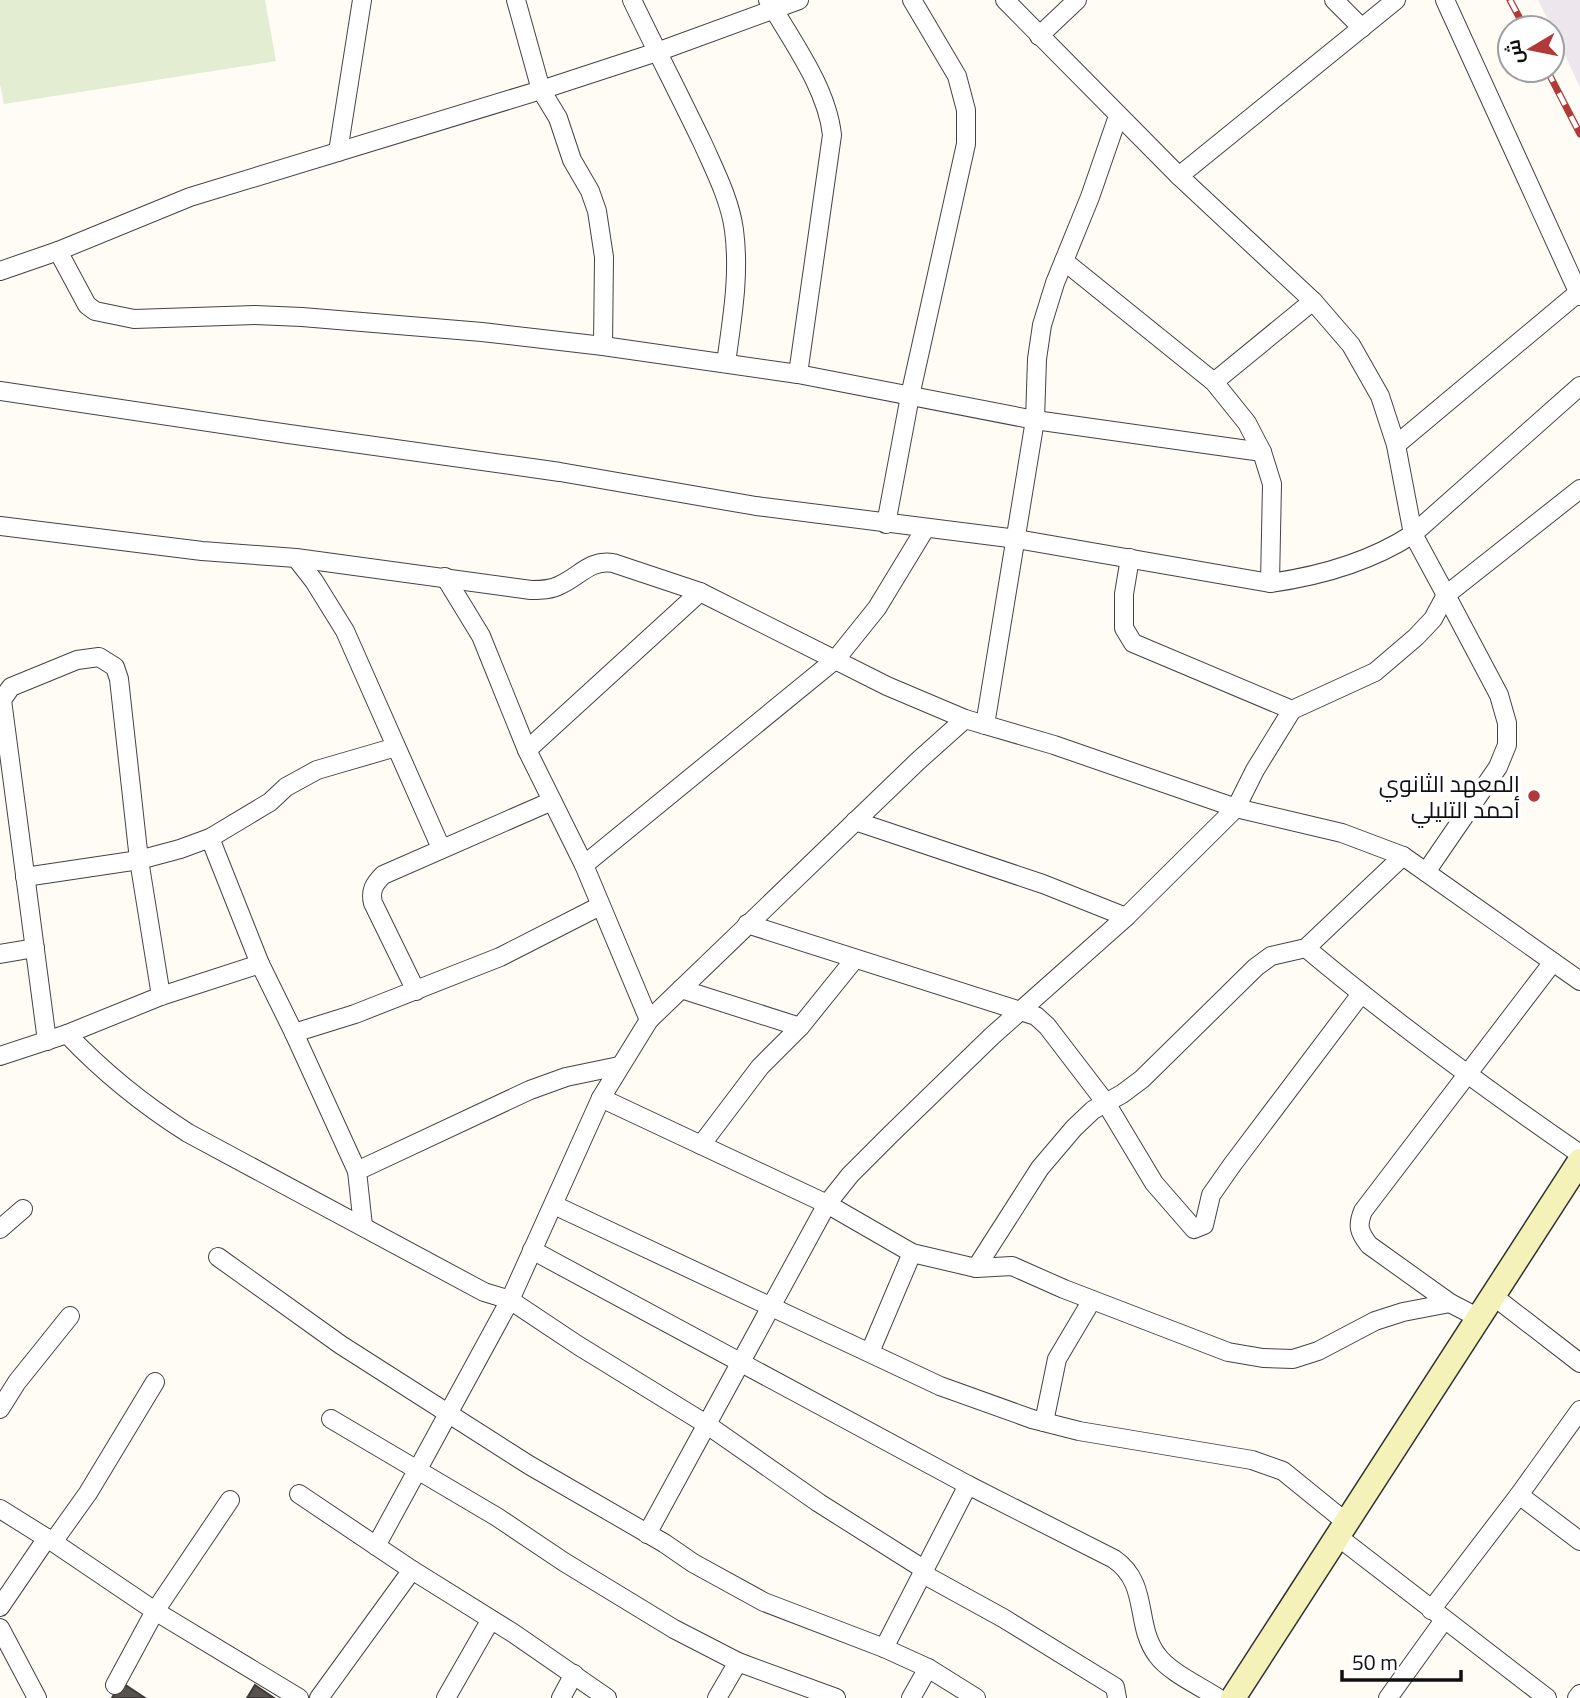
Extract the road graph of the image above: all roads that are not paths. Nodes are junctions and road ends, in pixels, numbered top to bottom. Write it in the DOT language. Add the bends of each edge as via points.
graph roads {
  1 [pos="362,0"];
  2 [pos="516,0"];
  3 [pos="632,0"];
  4 [pos="799,0"];
  5 [pos="912,0"];
  6 [pos="1005,0"];
  7 [pos="1077,0"];
  8 [pos="1334,0"];
  9 [pos="1396,0"];
  10 [pos="1445,0"];
  11 [pos="771,5"];
  12 [pos="1362,28"];
  13 [pos="1039,36"];
  14 [pos="657,52"];
  15 [pos="541,90"];
  16 [pos="1118,116"];
  17 [pos="338,152"];
  18 [pos="1179,176"];
  19 [pos="58,251"];
  20 [pos="1064,261"];
  21 [pos="0,271"];
  22 [pos="1579,294"];
  23 [pos="1313,301"];
  24 [pos="603,346"];
  25 [pos="726,363"];
  26 [pos="798,374"];
  27 [pos="1214,383"];
  28 [pos="1580,386"];
  29 [pos="0,391"];
  30 [pos="910,396"];
  31 [pos="1035,420"];
  32 [pos="1395,445"];
  33 [pos="1262,452"];
  34 [pos="1580,489"];
  35 [pos="886,524"];
  36 [pos="0,526"];
  37 [pos="925,529"];
  38 [pos="1413,534"];
  39 [pos="1017,539"];
  40 [pos="296,558"];
  41 [pos="1130,558"];
  42 [pos="445,577"];
  43 [pos="1270,583"];
  44 [pos="700,592"];
  45 [pos="1446,595"];
  46 [pos="836,659"];
  47 [pos="1292,710"];
  48 [pos="965,719"];
  49 [pos="985,725"];
  50 [pos="396,747"];
  51 [pos="527,750"];
  52 [pos="552,801"];
  53 [pos="1236,808"];
  54 [pos="855,821"];
  55 [pos="211,838"];
  56 [pos="441,848"];
  57 [pos="1403,856"];
  58 [pos="139,860"];
  59 [pos="584,865"];
  60 [pos="1426,872"];
  61 [pos="25,877"];
  62 [pos="600,906"];
  63 [pos="1126,917"];
  64 [pos="747,925"];
  65 [pos="35,948"];
  66 [pos="1306,948"];
  67 [pos="0,954"];
  68 [pos="854,960"];
  69 [pos="1553,962"];
  70 [pos="260,964"];
  71 [pos="1580,981"];
  72 [pos="681,989"];
  73 [pos="416,991"];
  74 [pos="1361,994"];
  75 [pos="161,996"];
  76 [pos="1020,1011"];
  77 [pos="649,1020"];
  78 [pos="800,1027"];
  79 [pos="294,1033"];
  80 [pos="67,1034"];
  81 [pos="47,1041"];
  82 [pos="0,1056"];
  83 [pos="619,1066"];
  84 [pos="1467,1074"];
  85 [pos="601,1098"];
  86 [pos="1106,1103"];
  87 [pos="701,1145"];
  88 [pos="1580,1154"];
  89 [pos="1580,1161"];
  90 [pos="357,1171"];
  91 [pos="827,1204"];
  92 [pos="554,1205"];
  93 [pos="23,1209"];
  94 [pos="363,1226"];
  95 [pos="0,1229"];
  96 [pos="532,1250"];
  97 [pos="912,1252"];
  98 [pos="218,1257"];
  99 [pos="976,1268"];
  100 [pos="1492,1295"];
  101 [pos="510,1300"];
  102 [pos="1092,1300"];
  103 [pos="1450,1303"];
  104 [pos="770,1305"];
  105 [pos="70,1317"];
  106 [pos="1477,1317"];
  107 [pos="870,1352"];
  108 [pos="739,1363"];
  109 [pos="1580,1363"];
  110 [pos="155,1382"];
  111 [pos="0,1409"];
  112 [pos="1580,1410"];
  113 [pos="450,1414"];
  114 [pos="331,1419"];
  115 [pos="1044,1422"];
  116 [pos="706,1424"];
  117 [pos="418,1471"];
  118 [pos="968,1485"];
  119 [pos="299,1494"];
  120 [pos="1519,1495"];
  121 [pos="230,1500"];
  122 [pos="0,1509"];
  123 [pos="1342,1530"];
  124 [pos="647,1534"];
  125 [pos="50,1540"];
  126 [pos="1580,1541"];
  127 [pos="376,1546"];
  128 [pos="412,1570"];
  129 [pos="924,1572"];
  130 [pos="0,1606"];
  131 [pos="155,1611"];
  132 [pos="1437,1615"];
  133 [pos="490,1621"];
  134 [pos="0,1628"];
  135 [pos="884,1648"];
  136 [pos="738,1662"];
  137 [pos="928,1668"];
  138 [pos="574,1674"];
  139 [pos="115,1685"];
  140 [pos="37,1698"];
  141 [pos="299,1698"];
  142 [pos="319,1698"];
  143 [pos="446,1698"];
  144 [pos="561,1698"];
  145 [pos="607,1698"];
  146 [pos="717,1698"];
  147 [pos="836,1698"];
  148 [pos="911,1698"];
  149 [pos="976,1698"];
  150 [pos="1117,1698"];
  151 [pos="1218,1698"];
  152 [pos="1233,1698"];
  153 [pos="1388,1698"];
  154 [pos="1547,1698"];
  1 -- 17 [label="street"];
  2 -- 15 [label="street"];
  3 -- 14 [label="street"];
  4 -- 11 [label="street"];
  5 -- 30 [label="street" via="957,76 966,144"];
  6 -- 13 [label="street"];
  7 -- 13 [label="street"];
  8 -- 12 [label="street"];
  9 -- 12 [label="street"];
  10 -- 22 [label="street"];
  11 -- 14 [label="street"];
  11 -- 26 [label="street" via="822,94 832,135"];
  12 -- 18 [label="street"];
  13 -- 16 [label="street"];
  14 -- 15 [label="street"];
  14 -- 25 [label="street" via="709,159 734,228 735,301"];
  15 -- 17 [label="street"];
  15 -- 24 [label="street" via="558,118 597,211 604,257"];
  16 -- 18 [label="street"];
  16 -- 20 [label="street"];
  17 -- 19 [label="street" via="190,197"];
  18 -- 23 [label="street"];
  19 -- 21 [label="street"];
  19 -- 24 [label="street" via="87,305 134,319 255,314"];
  20 -- 27 [label="street"];
  20 -- 31 [label="street" via="1042,326"];
  22 -- 32 [label="street"];
  23 -- 27 [label="street"];
  23 -- 32 [label="street" via="1352,345 1380,396"];
  24 -- 25 [label="street"];
  25 -- 26 [label="street"];
  26 -- 30 [label="street"];
  27 -- 33 [label="street" via="1247,423"];
  28 -- 38 [label="street"];
  29 -- 35 [label="street"];
  30 -- 31 [label="street"];
  30 -- 35 [label="street"];
  31 -- 33 [label="street"];
  31 -- 39 [label="street"];
  32 -- 38 [label="street"];
  33 -- 43 [label="street" via="1272,484"];
  34 -- 45 [label="street"];
  35 -- 37 [label="street"];
  36 -- 40 [label="street"];
  37 -- 39 [label="street"];
  37 -- 46 [label="street" via="877,608"];
  38 -- 43 [label="street" via="1388,551 1348,565"];
  38 -- 45 [label="street"];
  39 -- 41 [label="street"];
  39 -- 49 [label="street"];
  40 -- 42 [label="street"];
  40 -- 50 [label="street" via="345,631"];
  41 -- 43 [label="street"];
  41 -- 47 [label="street" via="1124,628 1133,643"];
  42 -- 44 [label="street" via="543,590 564,584 590,565 606,562"];
  42 -- 51 [label="street" via="481,636"];
  44 -- 46 [label="street"];
  44 -- 51 [label="street"];
  45 -- 47 [label="street" via="1416,638 1375,671"];
  45 -- 60 [label="street" via="1499,695 1507,745 1498,767"];
  46 -- 48 [label="street"];
  46 -- 59 [label="street"];
  47 -- 53 [label="street"];
  48 -- 49 [label="street"];
  48 -- 54 [label="street"];
  49 -- 53 [label="street"];
  50 -- 55 [label="street" via="317,770"];
  50 -- 56 [label="street"];
  51 -- 52 [label="street"];
  52 -- 56 [label="street"];
  52 -- 59 [label="street"];
  53 -- 57 [label="street" via="1342,833"];
  53 -- 63 [label="street"];
  54 -- 63 [label="street"];
  54 -- 64 [label="street"];
  55 -- 58 [label="street"];
  55 -- 70 [label="street"];
  56 -- 73 [label="street" via="383,875 371,895"];
  57 -- 60 [label="street"];
  57 -- 66 [label="street"];
  58 -- 61 [label="street"];
  58 -- 61 [label="street" via="118,679 108,661 90,658 11,687 2,700"];
  58 -- 75 [label="street"];
  59 -- 62 [label="street"];
  60 -- 69 [label="street"];
  61 -- 65 [label="street"];
  62 -- 73 [label="street" via="500,957"];
  62 -- 77 [label="street"];
  63 -- 76 [label="street"];
  64 -- 68 [label="street"];
  64 -- 72 [label="street"];
  65 -- 67 [label="street"];
  65 -- 81 [label="street"];
  66 -- 74 [label="street"];
  66 -- 86 [label="street" via="1270,956 1142,1079"];
  68 -- 76 [label="street"];
  68 -- 78 [label="street"];
  69 -- 71 [label="street"];
  69 -- 84 [label="street"];
  70 -- 75 [label="street"];
  70 -- 79 [label="street"];
  72 -- 77 [label="street"];
  72 -- 78 [label="street"];
  73 -- 79 [label="street"];
  74 -- 84 [label="street"];
  74 -- 86 [label="street" via="1211,1195 1201,1228 1194,1229 1154,1183"];
  75 -- 80 [label="street"];
  76 -- 86 [label="street" via="1036,1016 1046,1026"];
  76 -- 91 [label="street" via="866,1158"];
  77 -- 83 [label="street"];
  78 -- 87 [label="street" via="760,1067"];
  79 -- 90 [label="street"];
  80 -- 81 [label="street"];
  80 -- 94 [label="street" via="156,1113"];
  81 -- 82 [label="street"];
  83 -- 85 [label="street"];
  83 -- 90 [label="street" via="530,1090"];
  84 -- 88 [label="street"];
  84 -- 103 [label="street" via="1363,1210 1358,1223 1369,1245"];
  85 -- 87 [label="street"];
  85 -- 92 [label="street"];
  86 -- 99 [label="street" via="1074,1128 1041,1168"];
  87 -- 91 [label="street"];
  89 -- 100 [label="street"];
  90 -- 94 [label="street"];
  91 -- 97 [label="street"];
  91 -- 104 [label="street"];
  92 -- 96 [label="street"];
  92 -- 104 [label="street"];
  93 -- 95 [label="street"];
  94 -- 101 [label="street" via="484,1292"];
  96 -- 101 [label="street"];
  96 -- 108 [label="street"];
  97 -- 99 [label="street"];
  97 -- 107 [label="street"];
  98 -- 113 [label="street" via="341,1345"];
  99 -- 102 [label="street" via="1012,1266"];
  100 -- 106 [label="street"];
  100 -- 109 [label="street"];
  101 -- 113 [label="street"];
  101 -- 116 [label="street"];
  102 -- 103 [label="street" via="1228,1352 1293,1359 1375,1321"];
  102 -- 115 [label="street" via="1058,1359"];
  103 -- 106 [label="street"];
  104 -- 107 [label="street"];
  104 -- 108 [label="street"];
  105 -- 111 [label="street"];
  106 -- 123 [label="street"];
  107 -- 115 [label="street" via="940,1386"];
  108 -- 116 [label="street"];
  108 -- 118 [label="street"];
  110 -- 125 [label="street" via="88,1493"];
  112 -- 120 [label="street"];
  113 -- 117 [label="street"];
  113 -- 124 [label="street"];
  114 -- 117 [label="street"];
  115 -- 123 [label="street" via="1274,1467"];
  116 -- 124 [label="street"];
  116 -- 129 [label="street"];
  117 -- 127 [label="street"];
  117 -- 136 [label="street" via="674,1629"];
  118 -- 129 [label="street"];
  118 -- 151 [label="street" via="1125,1566 1137,1588 1158,1657"];
  119 -- 127 [label="street"];
  120 -- 126 [label="street"];
  120 -- 132 [label="street"];
  121 -- 131 [label="street"];
  122 -- 125 [label="street"];
  123 -- 132 [label="street"];
  123 -- 152 [label="street"];
  124 -- 135 [label="street" via="764,1602"];
  125 -- 130 [label="street"];
  125 -- 131 [label="street"];
  127 -- 128 [label="street"];
  128 -- 133 [label="street"];
  128 -- 142 [label="street"];
  129 -- 135 [label="street"];
  129 -- 150 [label="street" via="1115,1687"];
  131 -- 139 [label="street"];
  131 -- 141 [label="street"];
  132 -- 153 [label="street"];
  132 -- 154 [label="street"];
  133 -- 138 [label="street"];
  133 -- 143 [label="street"];
  134 -- 140 [label="street"];
  135 -- 137 [label="street"];
  136 -- 146 [label="street"];
  136 -- 147 [label="street"];
  137 -- 148 [label="street"];
  137 -- 149 [label="street"];
  138 -- 144 [label="street"];
  138 -- 145 [label="street"];
}
